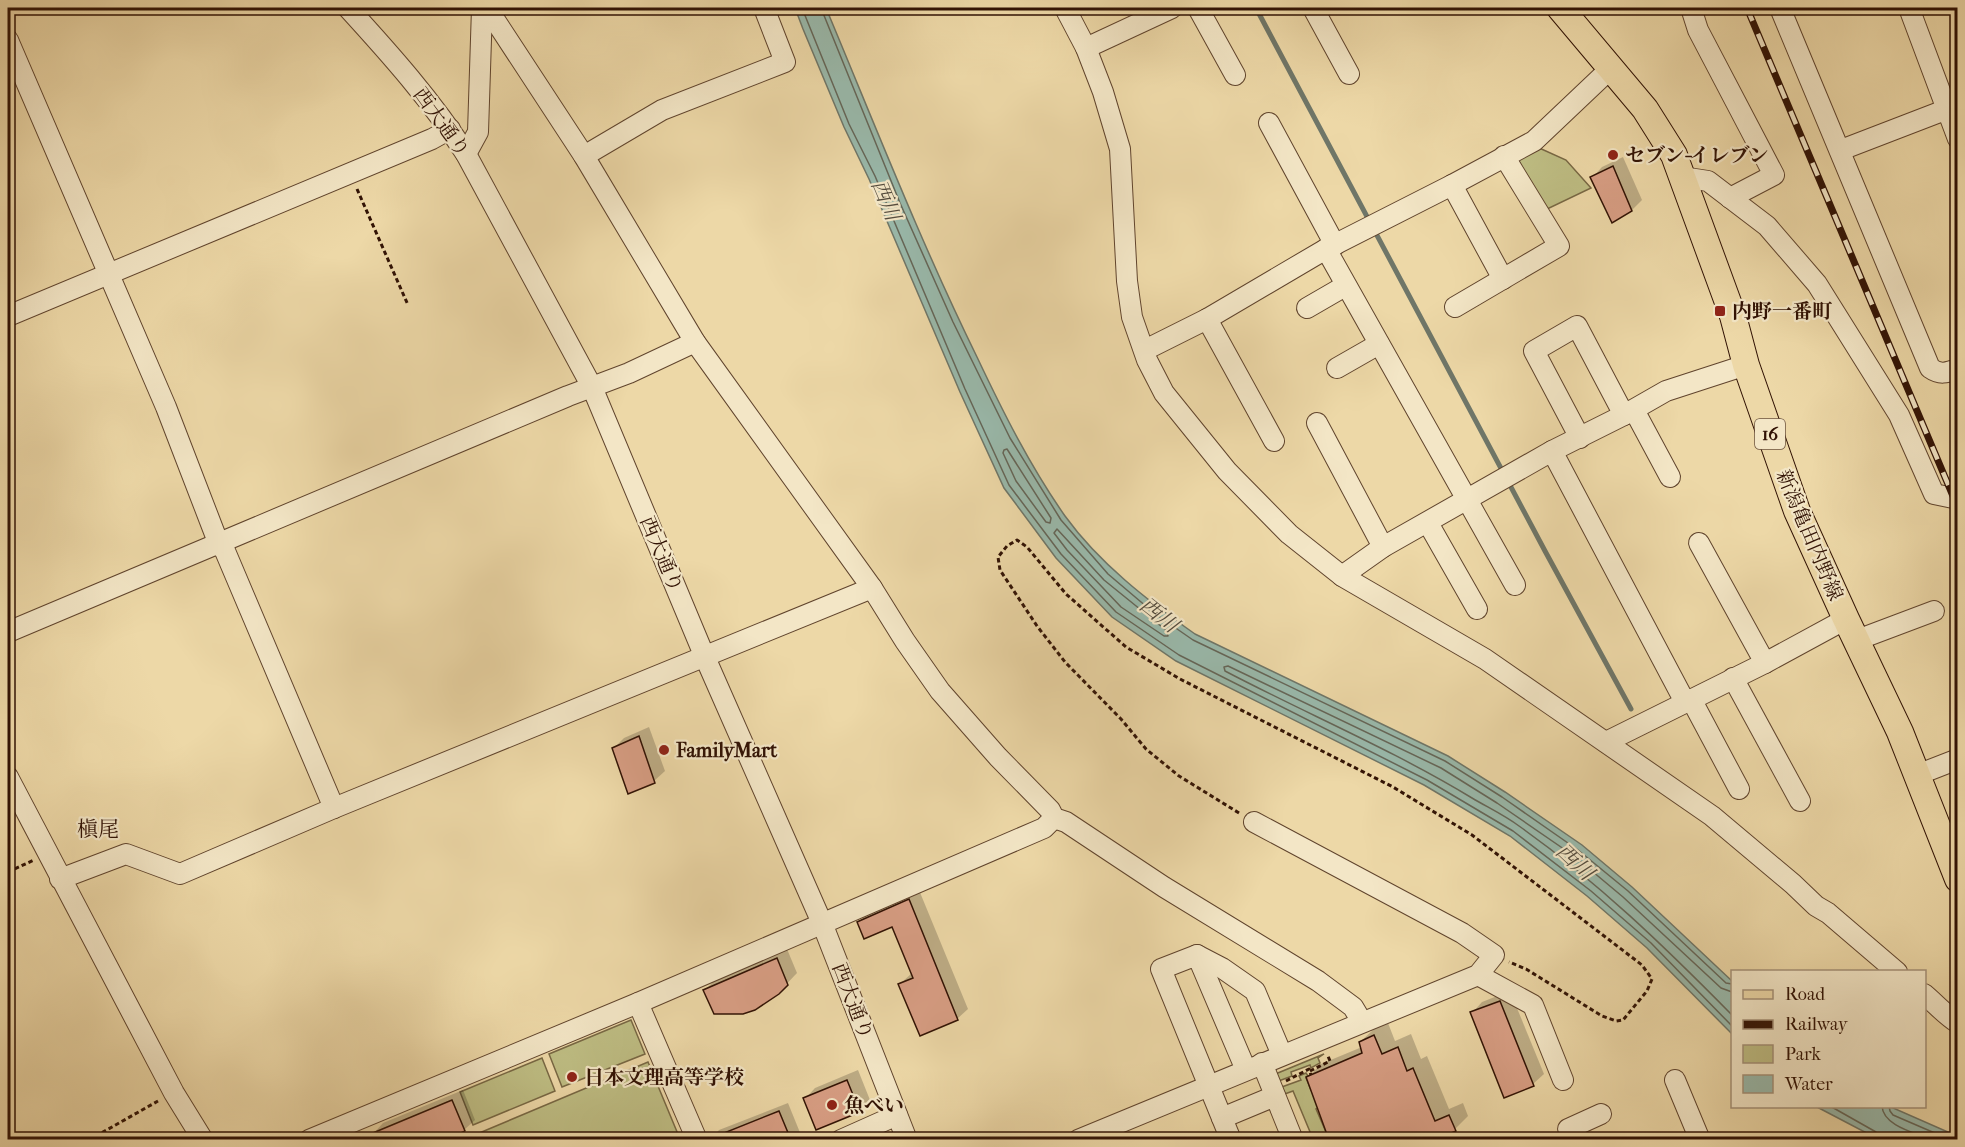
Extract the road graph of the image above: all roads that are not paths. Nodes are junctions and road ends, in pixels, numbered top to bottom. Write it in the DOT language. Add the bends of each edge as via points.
graph roads {
  1 [pos="348,8"];
  2 [pos="482,8"];
  3 [pos="487,8"];
  4 [pos="764,8"];
  5 [pos="1065,8"];
  6 [pos="1172,8"];
  7 [pos="1198,8"];
  8 [pos="1313,8"];
  9 [pos="1560,8"];
  10 [pos="1691,8"];
  11 [pos="1780,8"];
  12 [pos="1909,8"];
  13 [pos="8,39"];
  14 [pos="1086,48"];
  15 [pos="1610,69"];
  16 [pos="1349,74"];
  17 [pos="1235,75"];
  18 [pos="1953,107"];
  19 [pos="1269,123"];
  20 [pos="450,129"];
  21 [pos="1958,139"];
  22 [pos="1841,150"];
  23 [pos="466,154"];
  24 [pos="584,156"];
  25 [pos="1504,156"];
  26 [pos="1682,177"];
  27 [pos="1452,185"];
  28 [pos="1730,198"];
  29 [pos="1330,247"];
  30 [pos="110,273"];
  31 [pos="1503,279"];
  32 [pos="1345,286"];
  33 [pos="1455,307"];
  34 [pos="1307,308"];
  35 [pos="8,316"];
  36 [pos="1207,319"];
  37 [pos="696,342"];
  38 [pos="1379,344"];
  39 [pos="1145,350"];
  40 [pos="1746,365"];
  41 [pos="1337,368"];
  42 [pos="1958,369"];
  43 [pos="592,387"];
  44 [pos="1629,413"];
  45 [pos="1317,423"];
  46 [pos="1580,438"];
  47 [pos="1274,441"];
  48 [pos="1552,451"];
  49 [pos="1670,477"];
  50 [pos="1958,499"];
  51 [pos="1467,501"];
  52 [pos="1428,523"];
  53 [pos="218,542"];
  54 [pos="1699,543"];
  55 [pos="1383,547"];
  56 [pos="1342,576"];
  57 [pos="1515,585"];
  58 [pos="872,588"];
  59 [pos="1477,609"];
  60 [pos="1934,611"];
  61 [pos="1851,629"];
  62 [pos="8,632"];
  63 [pos="704,655"];
  64 [pos="1765,663"];
  65 [pos="1733,678"];
  66 [pos="1688,701"];
  67 [pos="1605,742"];
  68 [pos="1958,759"];
  69 [pos="1917,775"];
  70 [pos="8,777"];
  71 [pos="1739,789"];
  72 [pos="1800,801"];
  73 [pos="334,808"];
  74 [pos="1054,818"];
  75 [pos="1254,822"];
  76 [pos="60,879"];
  77 [pos="1958,879"];
  78 [pos="822,923"];
  79 [pos="1197,955"];
  80 [pos="1895,970"];
  81 [pos="1478,975"];
  82 [pos="1926,996"];
  83 [pos="638,1003"];
  84 [pos="1362,1022"];
  85 [pos="1958,1023"];
  86 [pos="1282,1055"];
  87 [pos="1254,1067"];
  88 [pos="1563,1080"];
  89 [pos="1675,1080"];
  90 [pos="1209,1085"];
  91 [pos="1277,1090"];
  92 [pos="1601,1114"];
  93 [pos="897,1115"];
  94 [pos="1222,1118"];
  95 [pos="1568,1128"];
  96 [pos="1289,1138"];
  97 [pos="203,1140"];
  98 [pos="309,1140"];
  99 [pos="697,1140"];
  100 [pos="841,1140"];
  101 [pos="907,1140"];
  102 [pos="1078,1140"];
  103 [pos="1231,1140"];
  104 [pos="1700,1140"];
  1 -- 20 [label="street, 西大通り" via="395,59"];
  2 -- 23 [label="street" via="478,132"];
  3 -- 24 [label="street"];
  4 -- 24 [label="street" via="785,62 662,110"];
  5 -- 14 [label="street"];
  6 -- 14 [label="street"];
  7 -- 17 [label="street"];
  8 -- 16 [label="street"];
  9 -- 15 [label="main road, 新潟亀田内野線 / 16"];
  10 -- 28 [label="street" via="1698,30 1774,175"];
  11 -- 22 [label="street"];
  12 -- 18 [label="street"];
  13 -- 30 [label="street"];
  14 -- 39 [label="street" via="1120,149 1127,281 1132,317"];
  15 -- 25 [label="street" via="1534,141"];
  15 -- 26 [label="main road, 新潟亀田内野線 / 16" via="1645,109 1674,155"];
  18 -- 21 [label="street"];
  18 -- 22 [label="street"];
  19 -- 29 [label="street"];
  20 -- 23 [label="street, 西大通り"];
  20 -- 30 [label="street"];
  22 -- 42 [label="street" via="1930,368 1945,374"];
  23 -- 43 [label="street, 西大通り"];
  24 -- 37 [label="street"];
  25 -- 27 [label="street"];
  25 -- 31 [label="street" via="1559,246"];
  26 -- 28 [label="street" via="1708,182"];
  26 -- 40 [label="main road, 新潟亀田内野線 / 16" via="1733,316"];
  27 -- 29 [label="street"];
  27 -- 31 [label="street"];
  28 -- 50 [label="street" via="1767,226 1817,284 1899,415 1934,494"];
  29 -- 32 [label="street"];
  29 -- 36 [label="street"];
  30 -- 35 [label="street"];
  30 -- 53 [label="street"];
  31 -- 33 [label="street"];
  32 -- 34 [label="street"];
  32 -- 38 [label="street"];
  36 -- 39 [label="street"];
  36 -- 47 [label="street"];
  37 -- 43 [label="street"];
  37 -- 58 [label="street"];
  38 -- 41 [label="street"];
  38 -- 51 [label="street"];
  39 -- 56 [label="street" via="1164,393 1227,471 1289,534"];
  40 -- 44 [label="street" via="1666,391"];
  40 -- 61 [label="main road, 新潟亀田内野線 / 16" via="1797,512"];
  43 -- 53 [label="street"];
  43 -- 63 [label="street, 西大通り"];
  44 -- 46 [label="street"];
  44 -- 46 [label="street" via="1577,326 1534,351"];
  44 -- 49 [label="street"];
  45 -- 55 [label="street"];
  46 -- 48 [label="street"];
  48 -- 51 [label="street"];
  48 -- 66 [label="street"];
  51 -- 52 [label="street"];
  51 -- 57 [label="street"];
  52 -- 55 [label="street"];
  52 -- 59 [label="street"];
  53 -- 62 [label="street"];
  53 -- 73 [label="street"];
  54 -- 64 [label="street"];
  55 -- 56 [label="street"];
  56 -- 67 [label="street" via="1485,659"];
  58 -- 63 [label="street"];
  58 -- 74 [label="street" via="940,691"];
  60 -- 61 [label="street"];
  61 -- 64 [label="street"];
  61 -- 69 [label="main road, 新潟亀田内野線 / 16"];
  63 -- 73 [label="street"];
  63 -- 78 [label="street, 西大通り"];
  64 -- 65 [label="street"];
  65 -- 66 [label="street"];
  65 -- 72 [label="street"];
  66 -- 67 [label="street"];
  66 -- 71 [label="street"];
  67 -- 80 [label="street" via="1712,816"];
  68 -- 69 [label="street"];
  69 -- 77 [label="main road, 新潟亀田内野線 / 16"];
  70 -- 76 [label="street"];
  73 -- 76 [label="street" via="180,874 126,854"];
  74 -- 78 [label="street" via="1044,828"];
  74 -- 84 [label="street" via="1318,981 1353,1007"];
  75 -- 81 [label="street" via="1462,933 1494,956"];
  76 -- 97 [label="street"];
  78 -- 83 [label="street"];
  78 -- 93 [label="street, 西大通り"];
  79 -- 86 [label="street" via="1255,991"];
  79 -- 87 [label="street"];
  79 -- 90 [label="street" via="1161,969"];
  81 -- 84 [label="street"];
  81 -- 88 [label="street" via="1533,1005"];
  82 -- 85 [label="street"];
  83 -- 98 [label="street"];
  83 -- 99 [label="street"];
  84 -- 86 [label="street"];
  86 -- 87 [label="street"];
  87 -- 90 [label="street"];
  87 -- 91 [label="street"];
  89 -- 104 [label="street"];
  90 -- 94 [label="street"];
  90 -- 102 [label="street"];
  91 -- 94 [label="street"];
  91 -- 96 [label="street"];
  92 -- 95 [label="street"];
  93 -- 100 [label="street"];
  93 -- 101 [label="street, 西大通り"];
  94 -- 103 [label="street"];
}
